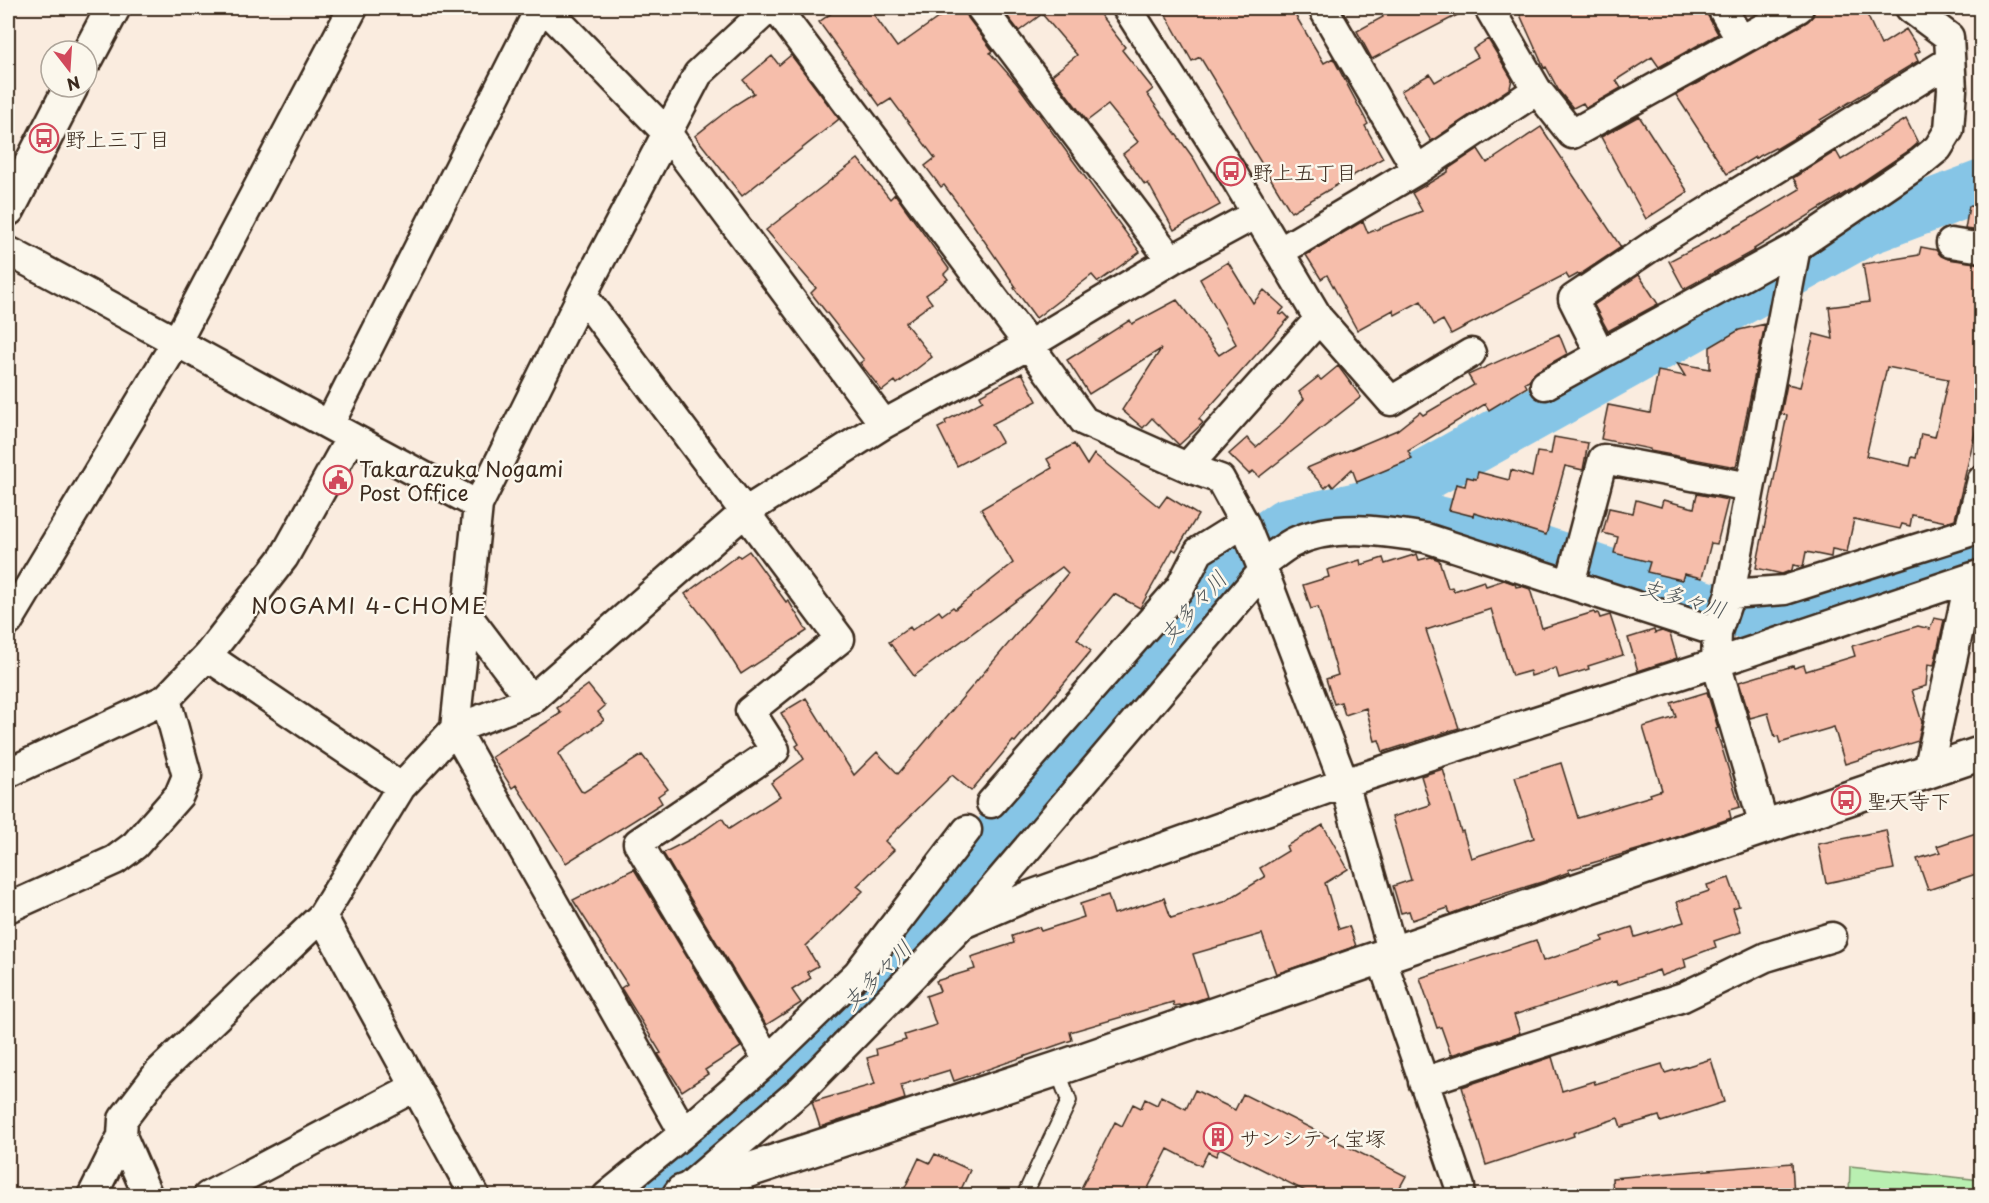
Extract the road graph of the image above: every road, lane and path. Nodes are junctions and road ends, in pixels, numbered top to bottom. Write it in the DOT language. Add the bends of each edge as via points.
graph roads {
  1 [pos="113,8"];
  2 [pos="353,8"];
  3 [pos="540,8"];
  4 [pos="545,8"];
  5 [pos="769,8"];
  6 [pos="776,8"];
  7 [pos="981,8"];
  8 [pos="1127,8"];
  9 [pos="1323,8"];
  10 [pos="1489,8"];
  11 [pos="1722,8"];
  12 [pos="1799,8"];
  13 [pos="1910,8"];
  14 [pos="97,39"];
  15 [pos="1740,39"];
  16 [pos="1950,62"];
  17 [pos="1537,90"];
  18 [pos="65,99"];
  19 [pos="666,132"];
  20 [pos="1417,170"];
  21 [pos="8,209"];
  22 [pos="1256,214"];
  23 [pos="1952,243"];
  24 [pos="1796,247"];
  25 [pos="1982,248"];
  26 [pos="8,251"];
  27 [pos="1279,252"];
  28 [pos="1171,260"];
  29 [pos="582,295"];
  30 [pos="1319,319"];
  31 [pos="177,341"];
  32 [pos="1029,345"];
  33 [pos="1471,353"];
  34 [pos="1600,353"];
  35 [pos="1545,385"];
  36 [pos="884,424"];
  37 [pos="340,431"];
  38 [pos="1187,467"];
  39 [pos="1982,480"];
  40 [pos="1750,487"];
  41 [pos="478,504"];
  42 [pos="745,512"];
  43 [pos="1245,527"];
  44 [pos="1976,529"];
  45 [pos="1262,568"];
  46 [pos="1976,576"];
  47 [pos="1570,584"];
  48 [pos="1730,594"];
  49 [pos="466,614"];
  50 [pos="8,622"];
  51 [pos="1717,632"];
  52 [pos="207,656"];
  53 [pos="1716,663"];
  54 [pos="166,699"];
  55 [pos="531,700"];
  56 [pos="455,729"];
  57 [pos="1982,753"];
  58 [pos="1928,771"];
  59 [pos="8,773"];
  60 [pos="1344,783"];
  61 [pos="401,787"];
  62 [pos="991,803"];
  63 [pos="1765,828"];
  64 [pos="967,830"];
  65 [pos="8,908"];
  66 [pos="322,916"];
  67 [pos="963,924"];
  68 [pos="1832,937"];
  69 [pos="1387,955"];
  70 [pos="768,1060"];
  71 [pos="1057,1069"];
  72 [pos="1423,1082"];
  73 [pos="415,1087"];
  74 [pos="684,1133"];
  75 [pos="122,1136"];
  76 [pos="1462,1191"];
  77 [pos="681,1194"];
  78 [pos="92,1196"];
  79 [pos="148,1196"];
  80 [pos="208,1196"];
  81 [pos="475,1196"];
  82 [pos="607,1196"];
  83 [pos="1024,1196"];
  1 -- 14 [label="street"];
  2 -- 31 [label="street"];
  3 -- 37 [label="street"];
  4 -- 19 [label="street"];
  5 -- 19 [label="street" via="698,74"];
  6 -- 32 [label="street"];
  7 -- 28 [label="street"];
  8 -- 22 [label="street"];
  9 -- 20 [label="street"];
  10 -- 17 [label="street"];
  11 -- 15 [label="street"];
  12 -- 15 [label="street"];
  13 -- 16 [label="street" via="1949,37"];
  15 -- 17 [label="street" via="1572,134"];
  16 -- 24 [label="street" via="1949,130 1938,148"];
  16 -- 34 [label="street" via="1573,299"];
  17 -- 20 [label="street"];
  18 -- 21 [label="street"];
  19 -- 29 [label="street"];
  19 -- 36 [label="street"];
  20 -- 27 [label="street"];
  22 -- 27 [label="street"];
  22 -- 28 [label="street"];
  23 -- 25 [label="street"];
  24 -- 34 [label="street"];
  24 -- 40 [label="street"];
  26 -- 31 [label="street"];
  27 -- 30 [label="street"];
  28 -- 32 [label="street"];
  29 -- 41 [label="street"];
  29 -- 42 [label="street"];
  30 -- 33 [label="street" via="1391,401"];
  30 -- 38 [label="street"];
  31 -- 37 [label="street"];
  31 -- 50 [label="street"];
  32 -- 36 [label="street"];
  32 -- 38 [label="street" via="1084,421"];
  34 -- 35 [label="street"];
  36 -- 42 [label="street"];
  37 -- 41 [label="street"];
  37 -- 52 [label="street" via="284,557"];
  38 -- 43 [label="street" via="1220,479"];
  39 -- 44 [label="street"];
  40 -- 47 [label="street" via="1604,459"];
  40 -- 48 [label="street"];
  41 -- 49 [label="street"];
  42 -- 55 [label="street"];
  42 -- 70 [label="street" via="840,639 750,711 775,750 638,843"];
  43 -- 45 [label="street"];
  43 -- 62 [label="street" via="1199,551 1180,588"];
  44 -- 48 [label="street" via="1785,590"];
  45 -- 47 [label="street" via="1292,543 1328,531 1376,530 1426,538"];
  45 -- 60 [label="street"];
  45 -- 67 [label="street"];
  46 -- 53 [label="street"];
  46 -- 58 [label="street"];
  47 -- 51 [label="street"];
  48 -- 51 [label="street"];
  49 -- 55 [label="street"];
  49 -- 56 [label="street"];
  51 -- 53 [label="street"];
  52 -- 54 [label="street"];
  52 -- 61 [label="street"];
  53 -- 60 [label="street"];
  53 -- 63 [label="street"];
  54 -- 59 [label="street"];
  54 -- 65 [label="street" via="187,776 179,795 135,845 115,860"];
  55 -- 56 [label="street"];
  56 -- 61 [label="street"];
  56 -- 74 [label="street"];
  57 -- 58 [label="street"];
  58 -- 63 [label="street"];
  60 -- 67 [label="street" via="1028,896"];
  60 -- 69 [label="street"];
  61 -- 66 [label="street"];
  63 -- 69 [label="street"];
  64 -- 70 [label="street" via="858,973"];
  66 -- 73 [label="street"];
  66 -- 75 [label="street" via="159,1072 123,1119"];
  67 -- 77 [label="street" via="802,1089"];
  68 -- 72 [label="street" via="1766,957 1683,997"];
  69 -- 71 [label="street"];
  69 -- 72 [label="street"];
  70 -- 74 [label="street"];
  71 -- 77 [label="street"];
  71 -- 83 [label="lane" via="1069,1101"];
  72 -- 76 [label="street"];
  73 -- 80 [label="street"];
  73 -- 81 [label="street"];
  74 -- 82 [label="street"];
  75 -- 78 [label="street"];
  75 -- 79 [label="street"];
}
